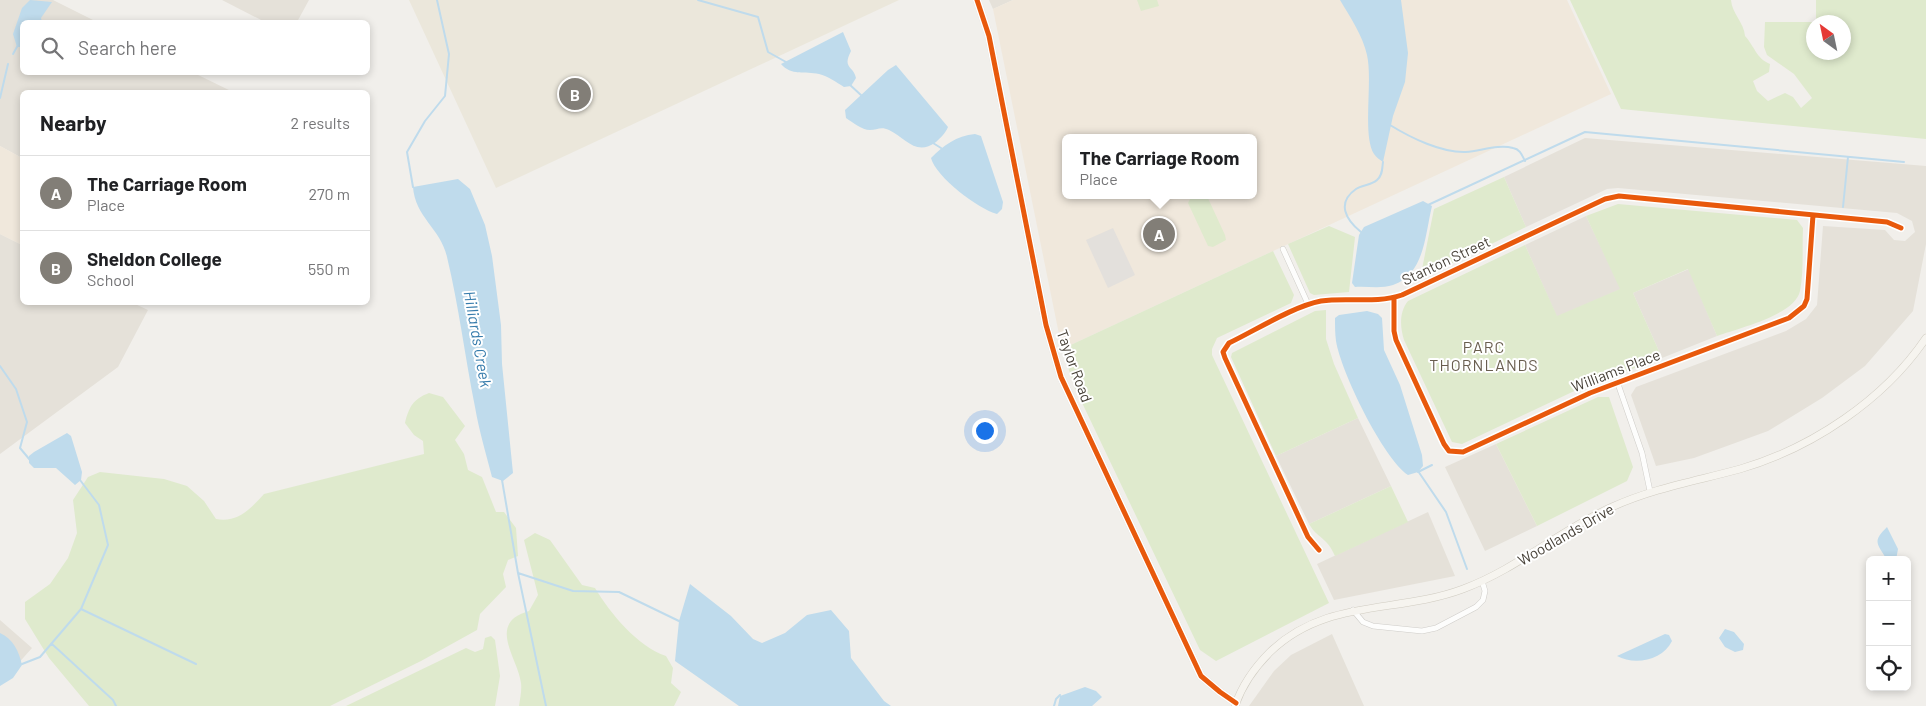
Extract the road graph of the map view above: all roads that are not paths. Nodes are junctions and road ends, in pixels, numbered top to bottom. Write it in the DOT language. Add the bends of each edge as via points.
graph roads {
  1 [pos="977,0"];
  2 [pos="1813,215"];
  3 [pos="1901,228"];
  4 [pos="1283,249"];
  5 [pos="1394,298"];
  6 [pos="1308,304"];
  7 [pos="1926,338"];
  8 [pos="1618,384"];
  9 [pos="1650,491"];
  10 [pos="1318,550"];
  11 [pos="1482,581"];
  12 [pos="1353,610"];
  13 [pos="1235,704"];
  1 -- 13 [label="street, Taylor Road" via="988,36 1046,325 1061,376 1201,676"];
  2 -- 3 [label="street, Stanton Street" via="1887,222"];
  2 -- 5 [label="street, Stanton Street" via="1619,196 1605,199"];
  2 -- 8 [label="street, Williams Place" via="1807,300 1798,312 1777,324"];
  4 -- 6 [label="street"];
  5 -- 6 [label="street, Stanton Street"];
  5 -- 8 [label="street, Williams Place" via="1396,340 1449,451 1463,452 1590,393"];
  6 -- 10 [label="street, Stanton Street" via="1229,343 1223,352 1308,537"];
  7 -- 9 [label="main road, Woodlands Drive" via="1886,384 1822,432 1784,452 1741,468"];
  8 -- 9 [label="street, Williams Place" via="1642,453"];
  9 -- 11 [label="main road, Woodlands Drive" via="1598,513 1518,563"];
  11 -- 12 [label="main road, Woodlands Drive" via="1435,597"];
  11 -- 12 [label="street" via="1483,600 1466,614 1436,628 1406,630 1373,626 1363,622"];
  12 -- 13 [label="main road, Woodlands Drive" via="1312,623 1278,645 1258,664"];
}
